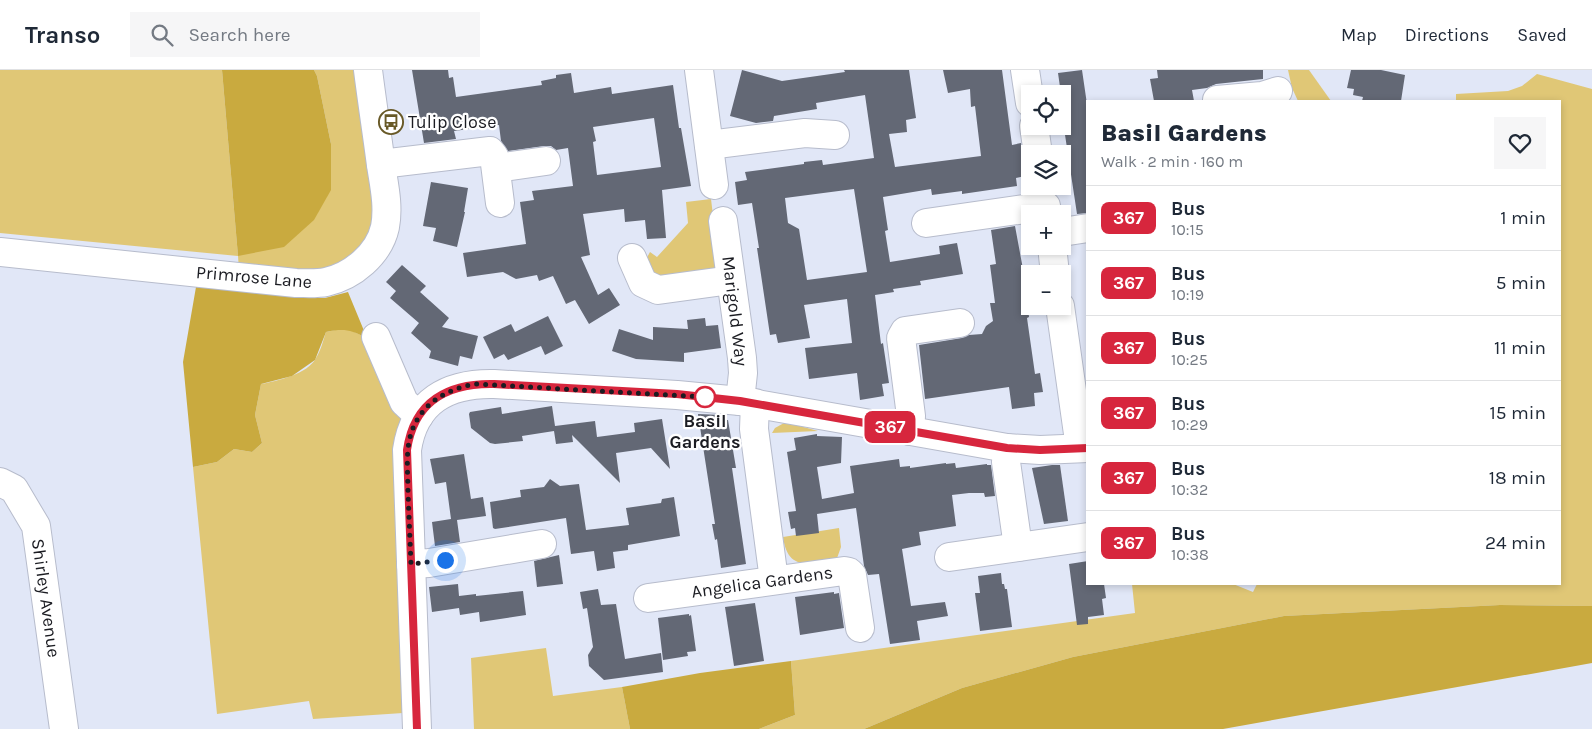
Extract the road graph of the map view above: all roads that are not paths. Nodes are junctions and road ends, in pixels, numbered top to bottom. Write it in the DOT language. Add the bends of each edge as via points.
graph roads {
  1 [pos="368,70"];
  2 [pos="699,70"];
  3 [pos="1025,70"];
  4 [pos="1027,85"];
  5 [pos="1278,88"];
  6 [pos="1217,100"];
  7 [pos="835,135"];
  8 [pos="709,145"];
  9 [pos="546,161"];
  10 [pos="381,164"];
  11 [pos="496,168"];
  12 [pos="714,185"];
  13 [pos="1045,202"];
  14 [pos="500,203"];
  15 [pos="723,221"];
  16 [pos="926,223"];
  17 [pos="1086,228"];
  18 [pos="1071,231"];
  19 [pos="0,252"];
  20 [pos="632,258"];
  21 [pos="731,280"];
  22 [pos="1062,315"];
  23 [pos="960,323"];
  24 [pos="376,337"];
  25 [pos="748,402"];
  26 [pos="419,416"];
  27 [pos="910,431"];
  28 [pos="1007,448"];
  29 [pos="1084,448"];
  30 [pos="0,482"];
  31 [pos="1086,537"];
  32 [pos="542,544"];
  33 [pos="1018,547"];
  34 [pos="949,557"];
  35 [pos="411,564"];
  36 [pos="774,580"];
  37 [pos="648,598"];
  38 [pos="860,628"];
  39 [pos="64,729"];
  40 [pos="417,729"];
  1 -- 10 [label="street, Primrose Lane"];
  2 -- 8 [label="street"];
  3 -- 4 [label="street"];
  5 -- 6 [label="street" via="1262,96"];
  7 -- 8 [label="street" via="805,133"];
  8 -- 12 [label="street"];
  9 -- 11 [label="street"];
  10 -- 11 [label="street" via="486,150 492,152"];
  10 -- 19 [label="street, Primrose Lane" via="386,209 377,247 349,273 326,282 277,281"];
  11 -- 14 [label="street"];
  13 -- 16 [label="street"];
  15 -- 21 [label="street, Marigold Way"];
  17 -- 18 [label="street"];
  20 -- 21 [label="street" via="643,283 658,290"];
  21 -- 25 [label="street, Marigold Way"];
  22 -- 29 [label="street"];
  23 -- 27 [label="street" via="902,334"];
  24 -- 26 [label="street" via="404,402"];
  25 -- 26 [label="street" via="677,394 476,384 441,395"];
  25 -- 27 [label="street"];
  25 -- 36 [label="street, Marigold Way"];
  26 -- 35 [label="street" via="407,450"];
  27 -- 28 [label="street"];
  28 -- 29 [label="street"];
  28 -- 33 [label="street" via="1006,462"];
  30 -- 39 [label="street, Shirley Avenue" via="14,489 36,526"];
  31 -- 33 [label="street"];
  32 -- 35 [label="street"];
  33 -- 34 [label="street"];
  35 -- 40 [label="street"];
  36 -- 37 [label="street, Angelica Gardens"];
  36 -- 38 [label="street, Angelica Gardens" via="844,570 849,572"];
}
